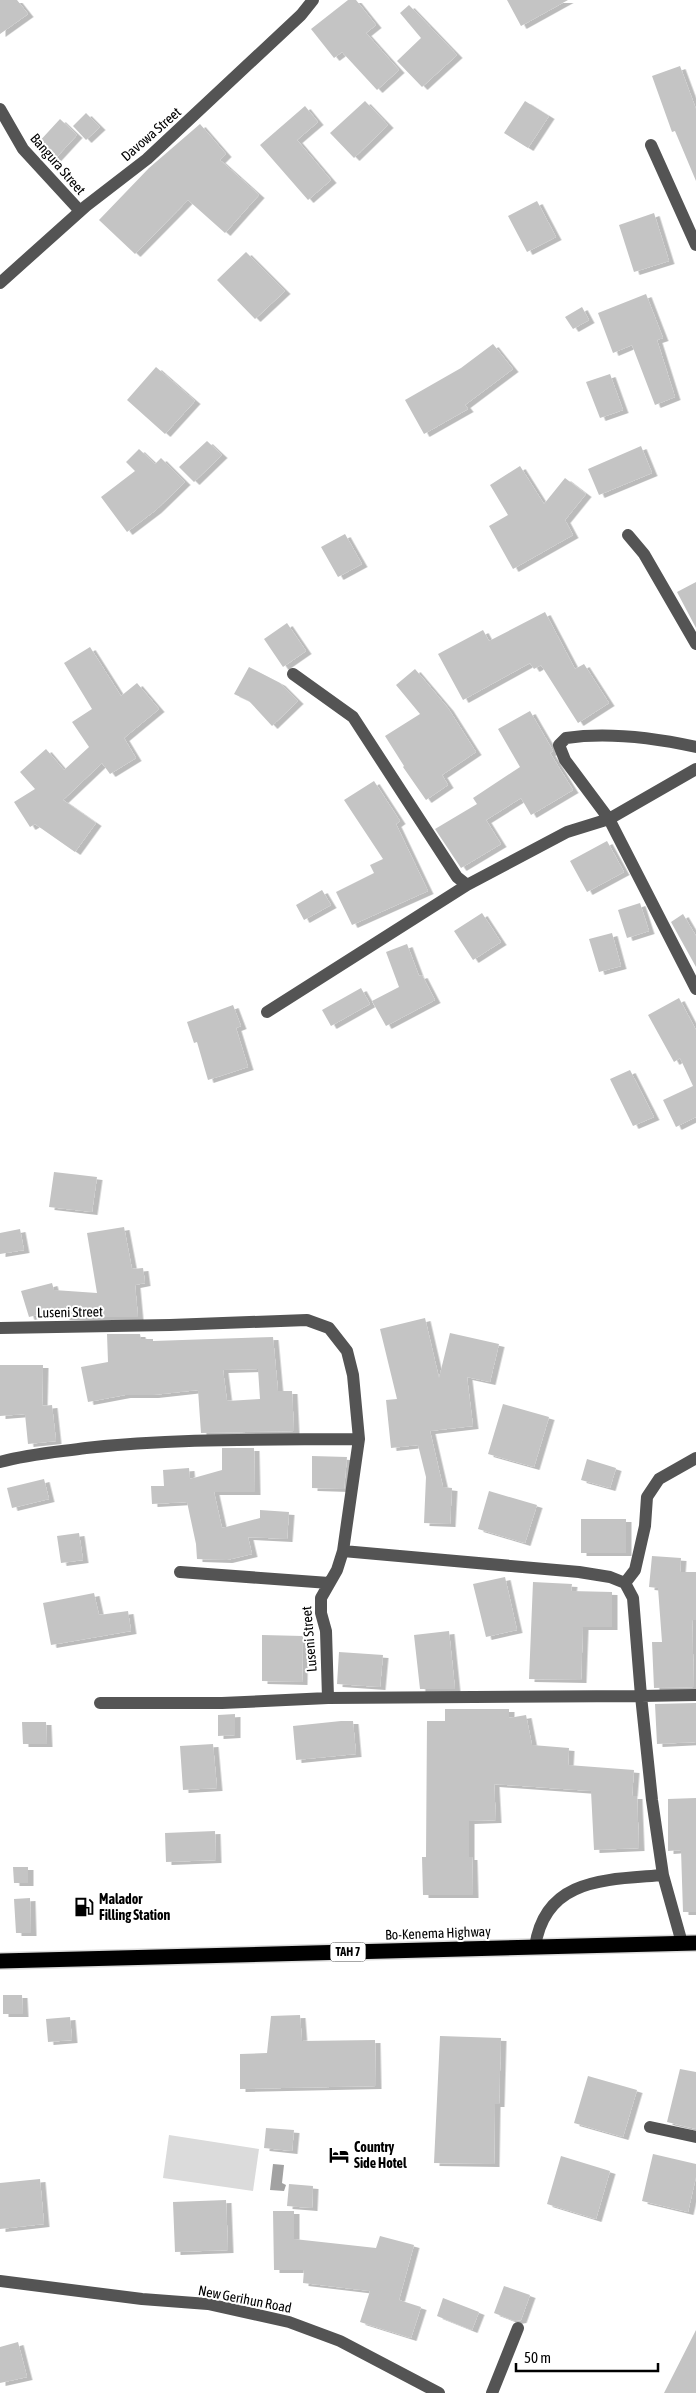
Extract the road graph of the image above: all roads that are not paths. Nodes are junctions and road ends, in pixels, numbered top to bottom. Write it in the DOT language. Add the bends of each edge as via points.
graph roads {
  1 [pos="313,0"];
  2 [pos="0,109"];
  3 [pos="650,145"];
  4 [pos="80,212"];
  5 [pos="696,245"];
  6 [pos="0,282"];
  7 [pos="628,535"];
  8 [pos="696,644"];
  9 [pos="293,674"];
  10 [pos="696,747"];
  11 [pos="696,769"];
  12 [pos="608,819"];
  13 [pos="467,885"];
  14 [pos="696,989"];
  15 [pos="267,1012"];
  16 [pos="0,1328"];
  17 [pos="359,1439"];
  18 [pos="696,1458"];
  19 [pos="0,1462"];
  20 [pos="343,1551"];
  21 [pos="180,1572"];
  22 [pos="329,1583"];
  23 [pos="625,1583"];
  24 [pos="696,1695"];
  25 [pos="642,1696"];
  26 [pos="328,1698"];
  27 [pos="100,1703"];
  28 [pos="664,1875"];
  29 [pos="689,1943"];
  30 [pos="534,1947"];
  31 [pos="0,1961"];
  32 [pos="650,2127"];
  33 [pos="696,2137"];
  34 [pos="0,2281"];
  35 [pos="518,2328"];
  36 [pos="439,2393"];
  37 [pos="492,2393"];
  1 -- 4 [label="street, Davowa Street" via="294,22 147,159"];
  2 -- 4 [label="street, Bangura Street" via="23,149"];
  3 -- 5 [label="street"];
  4 -- 6 [label="street, Davowa Street"];
  7 -- 8 [label="street" via="644,554"];
  9 -- 13 [label="street" via="353,717 457,877"];
  10 -- 12 [label="street" via="667,741 583,736 566,738 560,745 565,760"];
  11 -- 12 [label="street"];
  12 -- 13 [label="street" via="567,832"];
  12 -- 14 [label="street"];
  13 -- 15 [label="street"];
  16 -- 17 [label="street, Luseni Street" via="307,1320 329,1328 347,1351 353,1375"];
  17 -- 19 [label="street" via="121,1444"];
  17 -- 20 [label="street, Luseni Street"];
  18 -- 23 [label="street" via="659,1479 647,1497 645,1526 635,1570"];
  20 -- 22 [label="street, Luseni Street"];
  20 -- 23 [label="street" via="579,1572"];
  21 -- 22 [label="street"];
  22 -- 26 [label="street, Luseni Street" via="321,1598 320,1613 326,1631"];
  23 -- 25 [label="street" via="632,1598"];
  24 -- 25 [label="street"];
  25 -- 26 [label="street"];
  25 -- 28 [label="street" via="652,1800"];
  26 -- 27 [label="street" via="222,1703"];
  28 -- 29 [label="street"];
  28 -- 30 [label="street" via="606,1880 568,1891 545,1913"];
  29 -- 30 [label="highway, Bo-Kenema Highway / TAH 7"];
  30 -- 31 [label="highway, Bo-Kenema Highway / TAH 7"];
  32 -- 33 [label="street"];
  34 -- 36 [label="street, New Gerihun Road" via="142,2300 208,2304 289,2322 340,2341"];
  35 -- 37 [label="street"];
}
